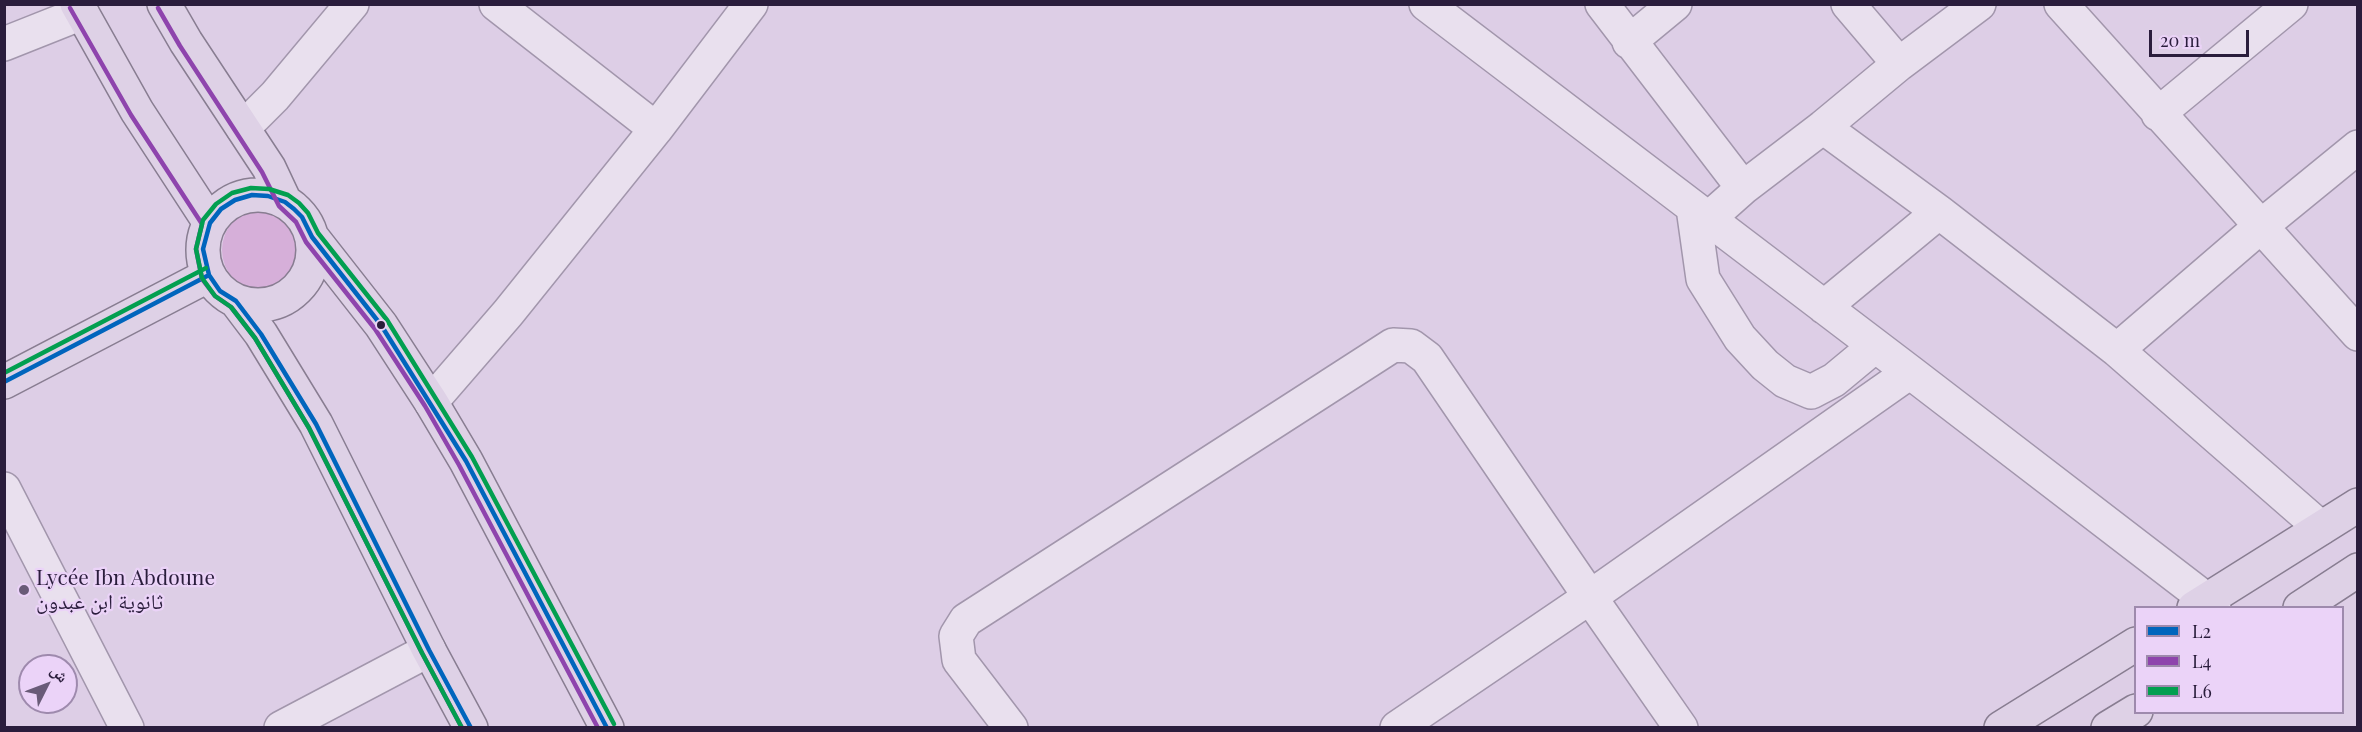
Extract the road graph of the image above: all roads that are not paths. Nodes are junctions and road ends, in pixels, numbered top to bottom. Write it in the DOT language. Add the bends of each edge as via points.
graph roads {
  1 [pos="164,4"];
  2 [pos="352,4"];
  3 [pos="496,4"];
  4 [pos="752,4"];
  5 [pos="1426,4"];
  6 [pos="1602,4"];
  7 [pos="1675,4"];
  8 [pos="1848,4"];
  9 [pos="1979,4"];
  10 [pos="2061,4"];
  11 [pos="2291,4"];
  12 [pos="79,9"];
  13 [pos="1629,42"];
  14 [pos="4,44"];
  15 [pos="1899,64"];
  16 [pos="2158,114"];
  17 [pos="1823,127"];
  18 [pos="243,128"];
  19 [pos="656,129"];
  20 [pos="2358,147"];
  21 [pos="1743,188"];
  22 [pos="285,202"];
  23 [pos="1940,212"];
  24 [pos="1700,214"];
  25 [pos="210,223"];
  26 [pos="2260,227"];
  27 [pos="312,237"];
  28 [pos="209,275"];
  29 [pos="236,301"];
  30 [pos="1824,307"];
  31 [pos="2358,334"];
  32 [pos="1875,346"];
  33 [pos="2117,350"];
  34 [pos="1910,372"];
  35 [pos="4,382"];
  36 [pos="431,402"];
  37 [pos="4,489"];
  38 [pos="2358,505"];
  39 [pos="2321,528"];
  40 [pos="2358,570"];
  41 [pos="1590,597"];
  42 [pos="2205,605"];
  43 [pos="2303,606"];
  44 [pos="2134,645"];
  45 [pos="429,650"];
  46 [pos="2134,712"];
  47 [pos="127,728"];
  48 [pos="281,728"];
  49 [pos="471,728"];
  50 [pos="607,728"];
  51 [pos="1011,728"];
  52 [pos="1397,728"];
  53 [pos="1681,728"];
  54 [pos="2001,728"];
  55 [pos="2108,728"];
  1 -- 18 [label="main road"];
  2 -- 18 [label="street"];
  3 -- 19 [label="street"];
  4 -- 19 [label="street"];
  5 -- 24 [label="street"];
  6 -- 13 [label="street"];
  7 -- 13 [label="street"];
  8 -- 15 [label="street"];
  9 -- 15 [label="street"];
  10 -- 16 [label="street"];
  11 -- 16 [label="street"];
  12 -- 14 [label="street"];
  12 -- 25 [label="main road" via="137,111"];
  13 -- 21 [label="street"];
  15 -- 17 [label="street"];
  16 -- 26 [label="street"];
  17 -- 21 [label="street"];
  17 -- 23 [label="street"];
  18 -- 22 [label="main road"];
  19 -- 36 [label="street"];
  20 -- 26 [label="street"];
  21 -- 24 [label="street"];
  22 -- 25 [label="main road" via="252,195 221,209"];
  22 -- 27 [label="main road" via="302,217"];
  23 -- 30 [label="street"];
  23 -- 33 [label="street"];
  24 -- 30 [label="street"];
  24 -- 32 [label="street" via="1703,279 1740,338 1785,381 1811,392 1834,380"];
  25 -- 28 [label="main road" via="203,249"];
  26 -- 31 [label="street"];
  26 -- 33 [label="street"];
  27 -- 29 [label="main road" via="309,272 287,298 253,306"];
  27 -- 36 [label="main road" via="381,325"];
  28 -- 29 [label="main road" via="220,291"];
  28 -- 35 [label="main road"];
  29 -- 45 [label="main road" via="316,424"];
  30 -- 32 [label="street"];
  32 -- 34 [label="street"];
  33 -- 39 [label="street"];
  34 -- 41 [label="street"];
  34 -- 42 [label="street"];
  36 -- 50 [label="main road"];
  37 -- 47 [label="street"];
  38 -- 39 [label="main road"];
  39 -- 42 [label="main road"];
  40 -- 43 [label="main road"];
  41 -- 51 [label="street" via="1427,357 1411,346 1393,345 966,620 956,636 959,660"];
  41 -- 52 [label="street"];
  41 -- 53 [label="street"];
  44 -- 54 [label="main road"];
  45 -- 48 [label="street"];
  45 -- 49 [label="main road"];
  46 -- 55 [label="main road"];
}
